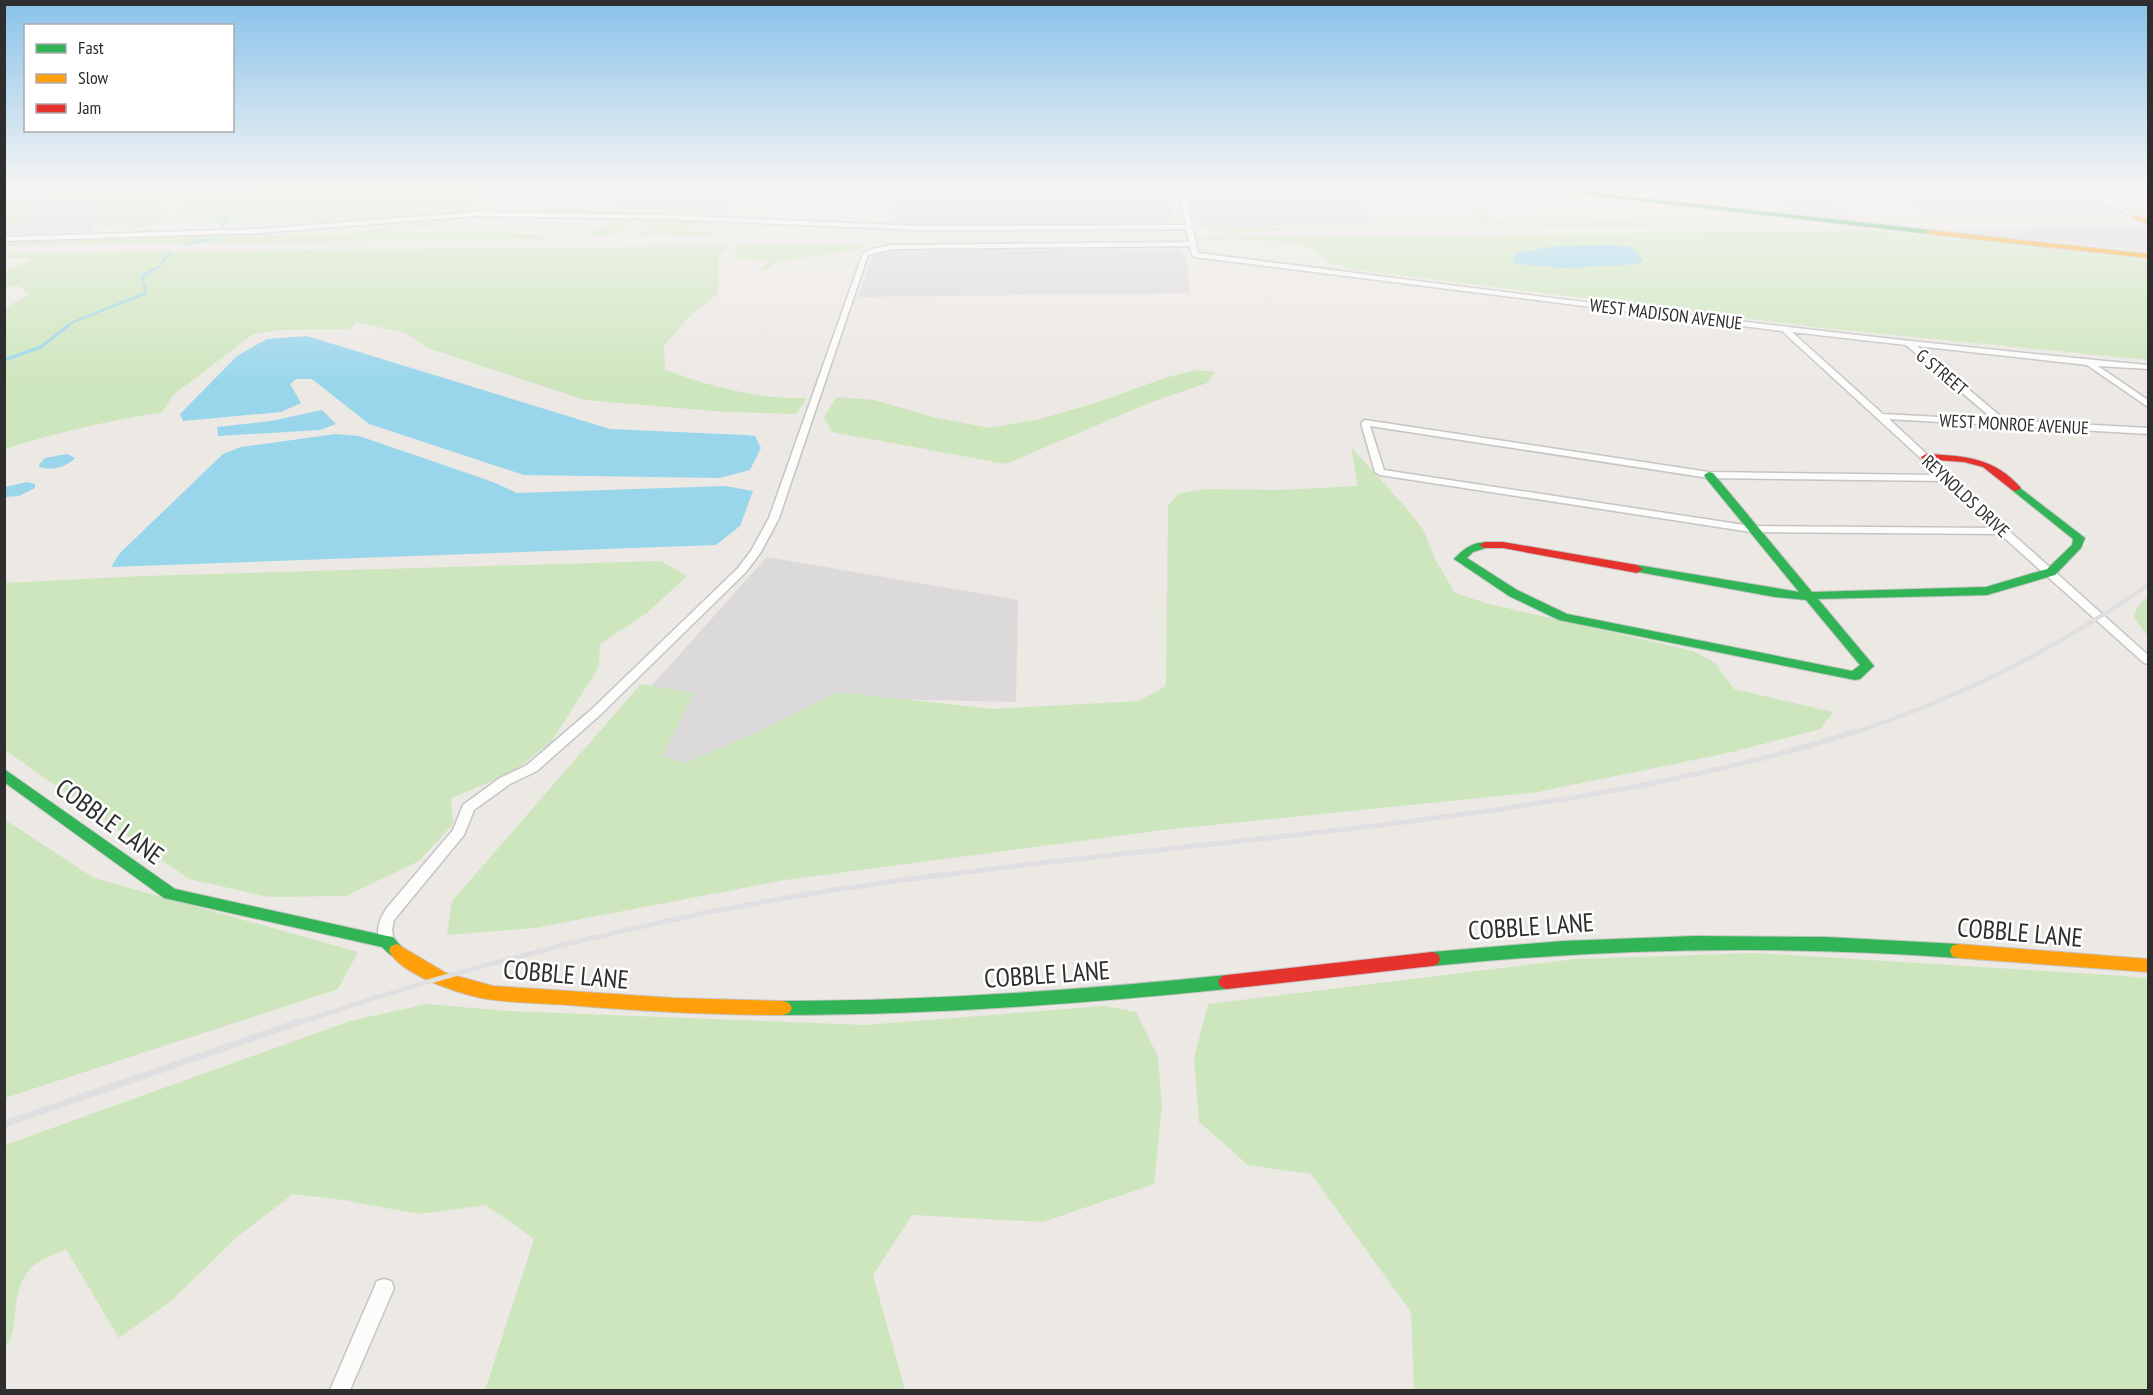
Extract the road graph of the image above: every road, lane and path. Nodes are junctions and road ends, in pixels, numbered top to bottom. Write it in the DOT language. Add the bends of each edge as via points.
graph roads {
  1 [pos="869,252"];
  2 [pos="1194,252"];
  3 [pos="2113,252"];
  4 [pos="2148,256"];
  5 [pos="1784,329"];
  6 [pos="1909,344"];
  7 [pos="2087,362"];
  8 [pos="2148,367"];
  9 [pos="2148,404"];
  10 [pos="1880,416"];
  11 [pos="2004,423"];
  12 [pos="2148,431"];
  13 [pos="1926,458"];
  14 [pos="1709,475"];
  15 [pos="1948,478"];
  16 [pos="1751,529"];
  17 [pos="2003,531"];
  18 [pos="2051,572"];
  19 [pos="1807,596"];
  20 [pos="2148,661"];
  21 [pos="4,774"];
  22 [pos="387,942"];
  23 [pos="2148,966"];
  24 [pos="384,1288"];
  25 [pos="340,1390"];
  1 -- 22 [label="street" via="862,257 774,519 756,552 731,582 596,712 532,768 505,781 468,808 459,832 391,913 383,934"];
  2 -- 5 [label="street, WEST MADISON AVENUE"];
  3 -- 4 [label="street"];
  5 -- 6 [label="street, WEST MADISON AVENUE"];
  5 -- 10 [label="street, REYNOLDS DRIVE"];
  6 -- 7 [label="street, WEST MADISON AVENUE"];
  6 -- 11 [label="street, G STREET"];
  7 -- 8 [label="street, WEST MADISON AVENUE"];
  7 -- 9 [label="street"];
  10 -- 11 [label="street, WEST MONROE AVENUE"];
  10 -- 13 [label="street, REYNOLDS DRIVE"];
  11 -- 12 [label="street, WEST MONROE AVENUE"];
  13 -- 15 [label="street, REYNOLDS DRIVE"];
  13 -- 18 [label="street" via="1964,459 1987,465 2079,538"];
  14 -- 15 [label="street"];
  14 -- 16 [label="street"];
  14 -- 16 [label="street" via="1365,423 1380,472"];
  15 -- 17 [label="street, REYNOLDS DRIVE"];
  16 -- 17 [label="street"];
  16 -- 19 [label="street"];
  17 -- 18 [label="street, REYNOLDS DRIVE"];
  18 -- 19 [label="street" via="1987,591"];
  18 -- 20 [label="street, REYNOLDS DRIVE"];
  19 -- 19 [label="street" via="1867,666 1864,671 1855,676 1563,617 1513,593 1460,559 1467,550 1483,543 1503,545"];
  21 -- 22 [label="street, COBBLE LANE" via="170,894"];
  22 -- 23 [label="street, COBBLE LANE" via="415,966 470,988 621,1003 729,1008 852,1009 1047,1000 1514,950 1610,945 1881,946"];
  24 -- 25 [label="street"];
}
